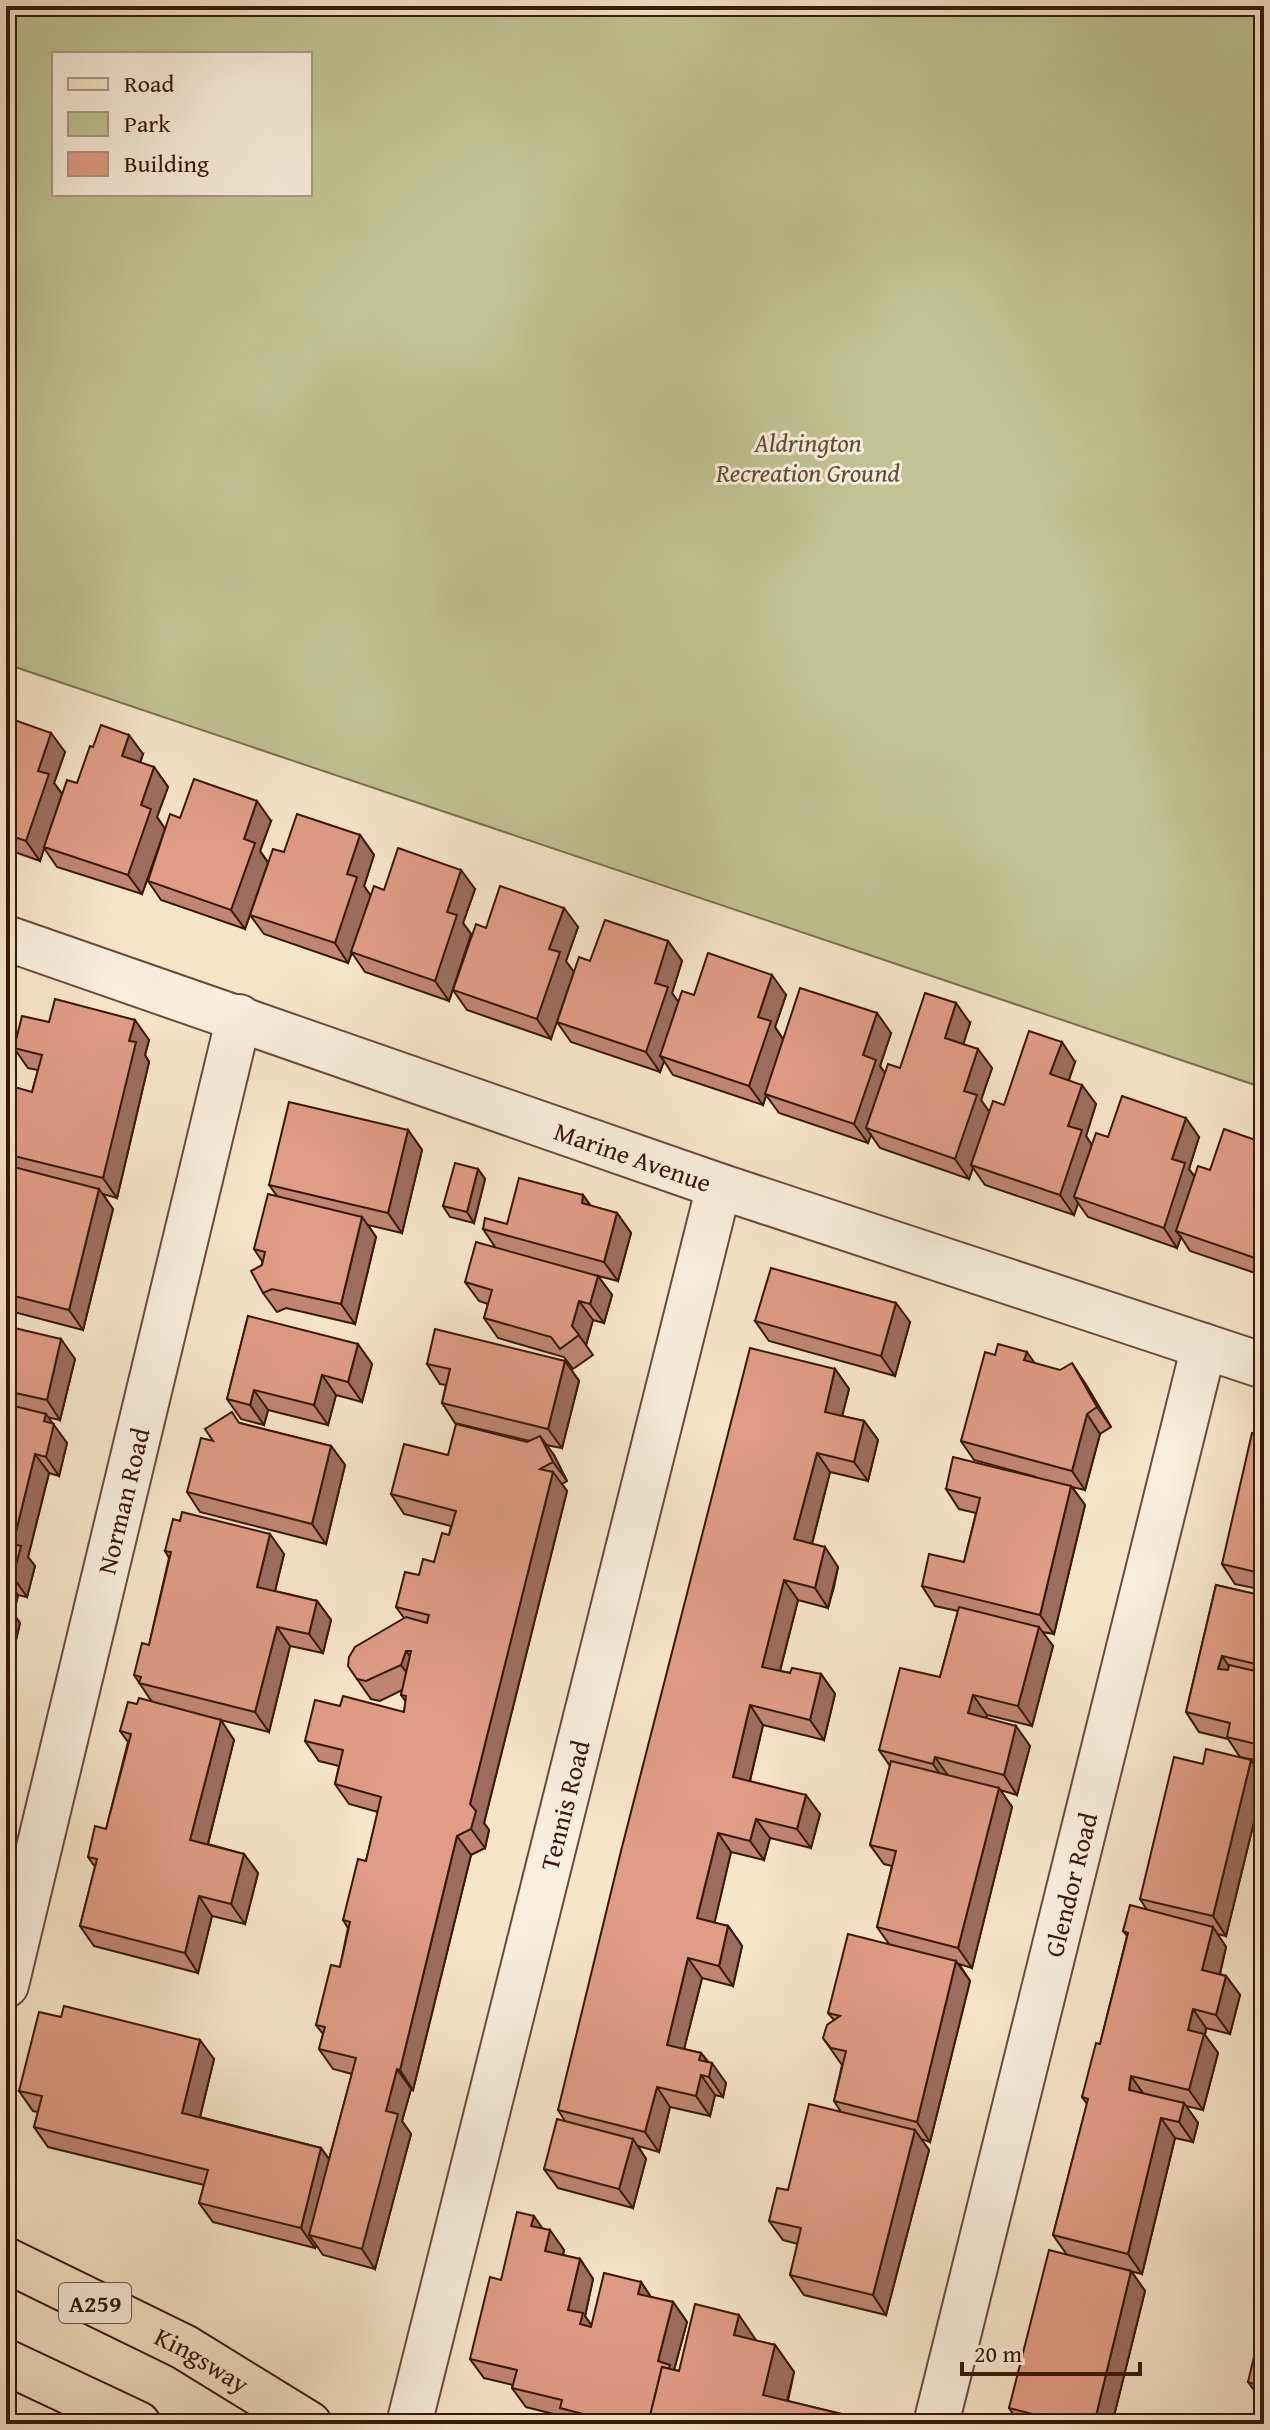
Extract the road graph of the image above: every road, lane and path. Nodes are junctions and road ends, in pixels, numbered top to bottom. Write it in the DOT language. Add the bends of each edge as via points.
graph roads {
  1 [pos="6,938"];
  2 [pos="239,1017"];
  3 [pos="719,1186"];
  4 [pos="1204,1346"];
  5 [pos="1264,1366"];
  6 [pos="6,1985"];
  7 [pos="6,2260"];
  8 [pos="6,2362"];
  9 [pos="138,2424"];
  10 [pos="309,2424"];
  11 [pos="409,2424"];
  12 [pos="936,2424"];
  1 -- 2 [label="street, Marine Avenue"];
  2 -- 3 [label="street, Marine Avenue"];
  2 -- 6 [label="street, Norman Road"];
  3 -- 4 [label="street, Marine Avenue"];
  3 -- 11 [label="street, Tennis Road"];
  4 -- 5 [label="street, Marine Avenue"];
  4 -- 12 [label="street, Glendor Road"];
  7 -- 10 [label="main road, Kingsway / A259" via="184,2347"];
  8 -- 9 [label="main road"];
}
